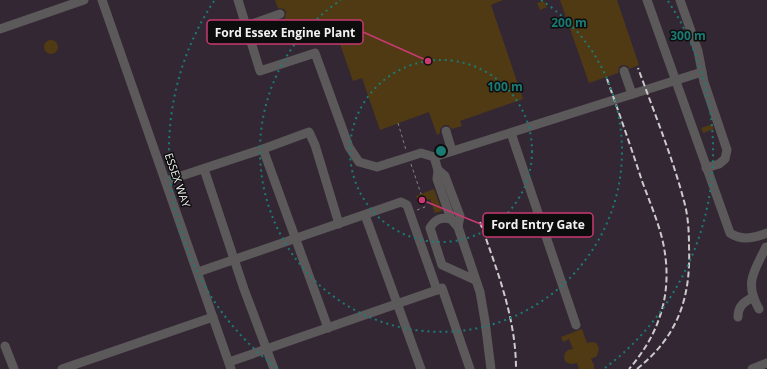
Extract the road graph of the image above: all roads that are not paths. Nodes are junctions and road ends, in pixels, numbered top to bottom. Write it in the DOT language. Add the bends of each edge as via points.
graph roads {
  1 [pos="84,0"];
  2 [pos="102,0"];
  3 [pos="238,0"];
  4 [pos="647,0"];
  5 [pos="680,0"];
  6 [pos="280,14"];
  7 [pos="246,26"];
  8 [pos="0,30"];
  9 [pos="624,71"];
  10 [pos="702,72"];
  11 [pos="675,80"];
  12 [pos="632,94"];
  13 [pos="446,132"];
  14 [pos="511,133"];
  15 [pos="263,149"];
  16 [pos="452,151"];
  17 [pos="434,157"];
  18 [pos="706,168"];
  19 [pos="204,169"];
  20 [pos="438,170"];
  21 [pos="166,181"];
  22 [pos="365,215"];
  23 [pos="451,219"];
  24 [pos="340,224"];
  25 [pos="458,227"];
  26 [pos="764,234"];
  27 [pos="295,238"];
  28 [pos="766,249"];
  29 [pos="234,259"];
  30 [pos="198,272"];
  31 [pos="475,280"];
  32 [pos="437,290"];
  33 [pos="753,297"];
  34 [pos="397,304"];
  35 [pos="759,309"];
  36 [pos="213,316"];
  37 [pos="738,316"];
  38 [pos="576,326"];
  39 [pos="328,328"];
  40 [pos="5,346"];
  41 [pos="266,349"];
  42 [pos="767,364"];
  43 [pos="230,365"];
  44 [pos="14,369"];
  45 [pos="62,369"];
  46 [pos="274,369"];
  47 [pos="421,369"];
  48 [pos="470,369"];
  49 [pos="491,369"];
  50 [pos="752,369"];
  1 -- 8 [label="street"];
  2 -- 21 [label="street, ESSEX WAY"];
  3 -- 7 [label="street"];
  4 -- 11 [label="street"];
  5 -- 10 [label="street" via="698,51"];
  6 -- 7 [label="street"];
  7 -- 17 [label="street" via="260,71 315,53 349,147 359,162 376,167 421,153"];
  9 -- 12 [label="street"];
  10 -- 11 [label="street"];
  10 -- 18 [label="street" via="727,150 725,159"];
  11 -- 12 [label="street"];
  11 -- 18 [label="street"];
  12 -- 14 [label="street"];
  13 -- 16 [label="street"];
  14 -- 16 [label="street"];
  14 -- 38 [label="street"];
  15 -- 19 [label="street"];
  15 -- 24 [label="street" via="309,132"];
  15 -- 27 [label="street"];
  16 -- 17 [label="street"];
  17 -- 20 [label="street"];
  18 -- 26 [label="street" via="730,233 736,238"];
  19 -- 21 [label="street"];
  19 -- 29 [label="street"];
  20 -- 23 [label="street" via="437,179"];
  20 -- 25 [label="street" via="445,176 460,216"];
  21 -- 30 [label="street, ESSEX WAY"];
  22 -- 24 [label="street"];
  22 -- 32 [label="street" via="401,202 407,205"];
  22 -- 34 [label="street"];
  23 -- 25 [label="street"];
  23 -- 31 [label="street" via="439,219 433,222 430,228 442,265"];
  24 -- 27 [label="street"];
  25 -- 31 [label="street"];
  26 -- 28 [label="street"];
  27 -- 29 [label="street"];
  27 -- 39 [label="street"];
  28 -- 33 [label="street" via="753,274"];
  29 -- 30 [label="street"];
  29 -- 41 [label="street"];
  30 -- 36 [label="street, ESSEX WAY"];
  31 -- 49 [label="street" via="480,292"];
  32 -- 34 [label="street"];
  32 -- 48 [label="street" via="442,288"];
  33 -- 35 [label="street"];
  33 -- 37 [label="street" via="738,310"];
  34 -- 39 [label="street"];
  34 -- 47 [label="street"];
  36 -- 43 [label="street, ESSEX WAY"];
  36 -- 45 [label="street"];
  39 -- 41 [label="street"];
  40 -- 44 [label="street"];
  41 -- 43 [label="street"];
  41 -- 46 [label="street"];
  42 -- 50 [label="street"];
}
